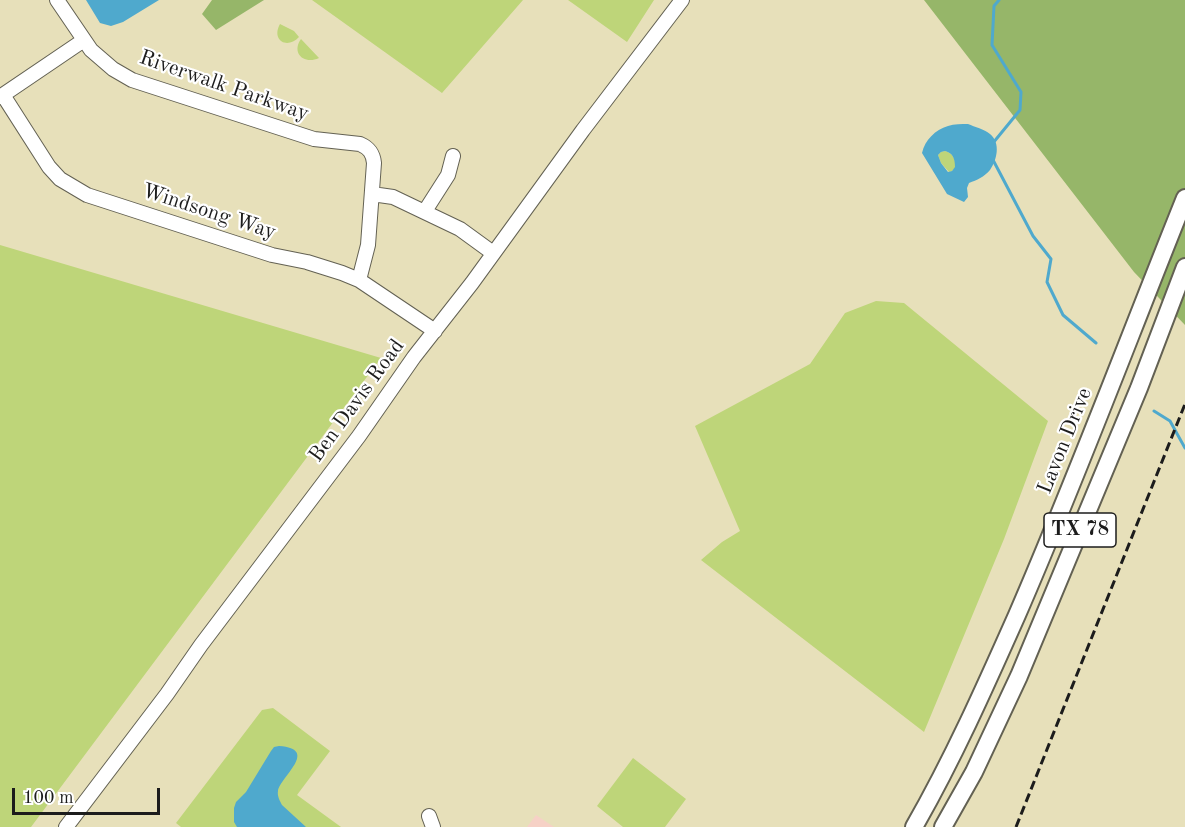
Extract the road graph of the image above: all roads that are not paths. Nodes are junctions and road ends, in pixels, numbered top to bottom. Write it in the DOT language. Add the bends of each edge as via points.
graph roads {
  1 [pos="57,0"];
  2 [pos="682,0"];
  3 [pos="84,40"];
  4 [pos="2,96"];
  5 [pos="453,156"];
  6 [pos="372,194"];
  7 [pos="1185,198"];
  8 [pos="425,212"];
  9 [pos="494,253"];
  10 [pos="1185,267"];
  11 [pos="359,280"];
  12 [pos="435,331"];
  13 [pos="66,827"];
  14 [pos="914,827"];
  15 [pos="943,827"];
  1 -- 3 [label="street, Riverwalk Parkway"];
  2 -- 9 [label="street, Ben Davis Road"];
  3 -- 4 [label="street"];
  3 -- 6 [label="street, Riverwalk Parkway" via="113,69 132,80 314,139 366,147 374,163"];
  4 -- 11 [label="street, Windsong Way" via="49,167 60,179 87,195"];
  5 -- 8 [label="street" via="448,175"];
  6 -- 8 [label="street" via="393,197"];
  6 -- 11 [label="street" via="368,245"];
  7 -- 14 [label="main road, Lavon Drive / TX 78" via="1036,570 958,744"];
  8 -- 9 [label="street" via="460,229"];
  9 -- 12 [label="street, Ben Davis Road"];
  10 -- 15 [label="main road, TX 78" via="1020,676"];
  11 -- 12 [label="street, Windsong Way"];
  12 -- 13 [label="street, Ben Davis Road"];
}
